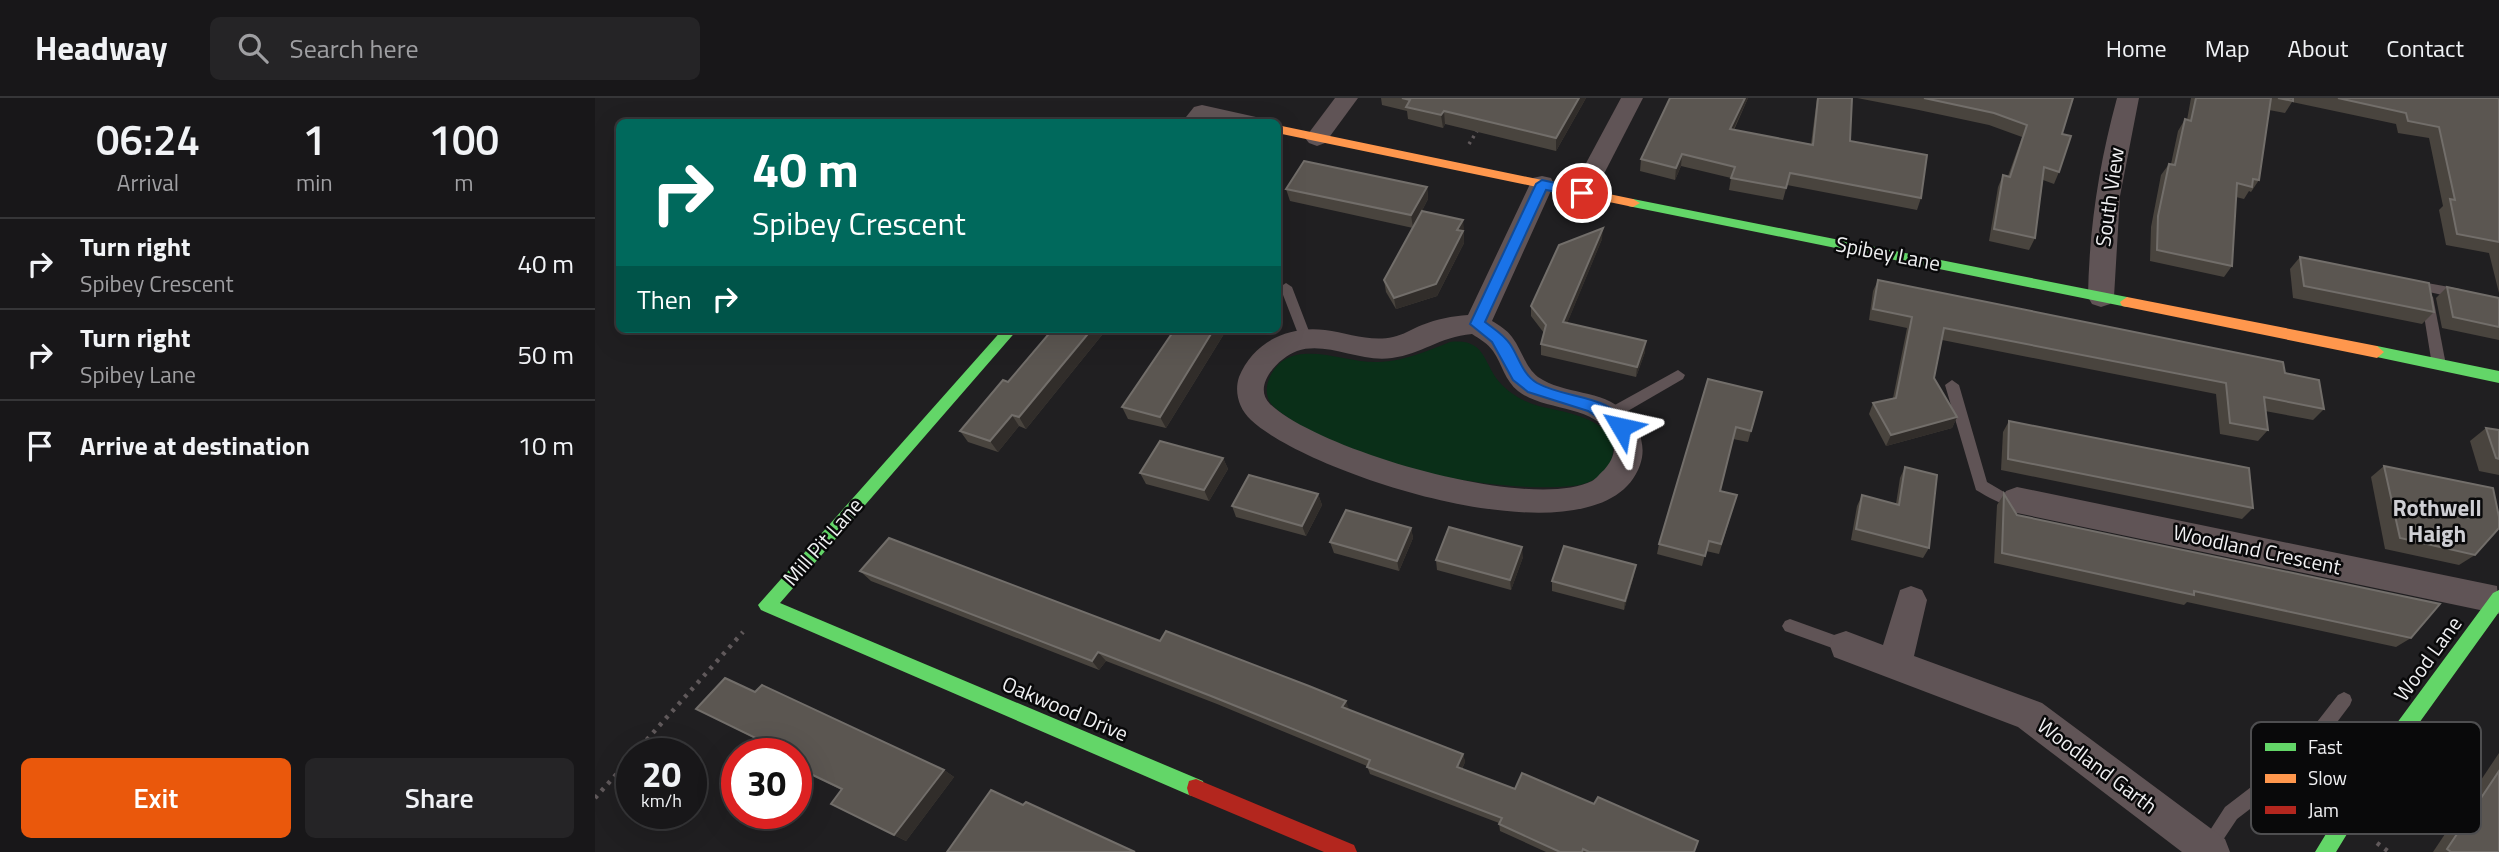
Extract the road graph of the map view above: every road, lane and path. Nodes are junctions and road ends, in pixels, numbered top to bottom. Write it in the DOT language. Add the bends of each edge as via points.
graph roads {
  1 [pos="1347,98"];
  2 [pos="1632,98"];
  3 [pos="2128,98"];
  4 [pos="1198,117"];
  5 [pos="1218,119"];
  6 [pos="1481,126"];
  7 [pos="1281,130"];
  8 [pos="1317,138"];
  9 [pos="1454,168"];
  10 [pos="1542,184"];
  11 [pos="1582,193"];
  12 [pos="2399,282"];
  13 [pos="1286,287"];
  14 [pos="2425,287"];
  15 [pos="2101,297"];
  16 [pos="2474,297"];
  17 [pos="1477,324"];
  18 [pos="1007,333"];
  19 [pos="1306,339"];
  20 [pos="2439,365"];
  21 [pos="1678,375"];
  22 [pos="2499,377"];
  23 [pos="1952,385"];
  24 [pos="1609,415"];
  25 [pos="2017,500"];
  26 [pos="2498,599"];
  27 [pos="1911,600"];
  28 [pos="767,605"];
  29 [pos="1790,626"];
  30 [pos="1846,646"];
  31 [pos="1895,664"];
  32 [pos="2344,701"];
  33 [pos="2328,722"];
  34 [pos="2409,722"];
  35 [pos="649,738"];
  36 [pos="616,775"];
  37 [pos="595,798"];
  38 [pos="2251,798"];
  39 [pos="2336,834"];
  40 [pos="2208,851"];
  41 [pos="1347,852"];
  42 [pos="2325,852"];
  1 -- 8 [label="street"];
  2 -- 11 [label="street"];
  3 -- 15 [label="street, South View" via="2106,192"];
  4 -- 5 [label="street"];
  6 -- 9 [label="path"];
  7 -- 8 [label="street, Spibey Lane"];
  8 -- 9 [label="street, Spibey Lane"];
  9 -- 10 [label="street, Spibey Lane"];
  10 -- 11 [label="street, Spibey Lane"];
  10 -- 17 [label="street"];
  11 -- 15 [label="street, Spibey Lane"];
  12 -- 14 [label="lane"];
  13 -- 19 [label="lane"];
  14 -- 16 [label="lane"];
  14 -- 20 [label="lane"];
  15 -- 20 [label="street, Spibey Lane"];
  17 -- 19 [label="street" via="1439,329 1408,345 1388,349"];
  17 -- 24 [label="street" via="1497,338 1518,376 1533,388"];
  18 -- 28 [label="street, Mill Pit Lane"];
  19 -- 24 [label="street" via="1279,348 1258,366 1251,396 1258,410 1304,442 1409,481 1481,496 1541,501 1595,496 1612,486 1629,458 1628,442"];
  20 -- 22 [label="street, Spibey Lane"];
  21 -- 24 [label="lane"];
  23 -- 25 [label="lane" via="1981,486"];
  25 -- 26 [label="street, Woodland Crescent"];
  26 -- 34 [label="street, Wood Lane"];
  27 -- 31 [label="street"];
  28 -- 35 [label="path, Mill Pit Lane"];
  28 -- 41 [label="street, Oakwood Drive"];
  29 -- 30 [label="lane"];
  30 -- 31 [label="street, Woodland Garth"];
  31 -- 40 [label="street, Woodland Garth" via="2030,715"];
  32 -- 33 [label="lane"];
  36 -- 37 [label="path, Mill Pit Lane"];
  38 -- 40 [label="lane" via="2231,813"];
  39 -- 42 [label="street, Wood Lane"];
}
